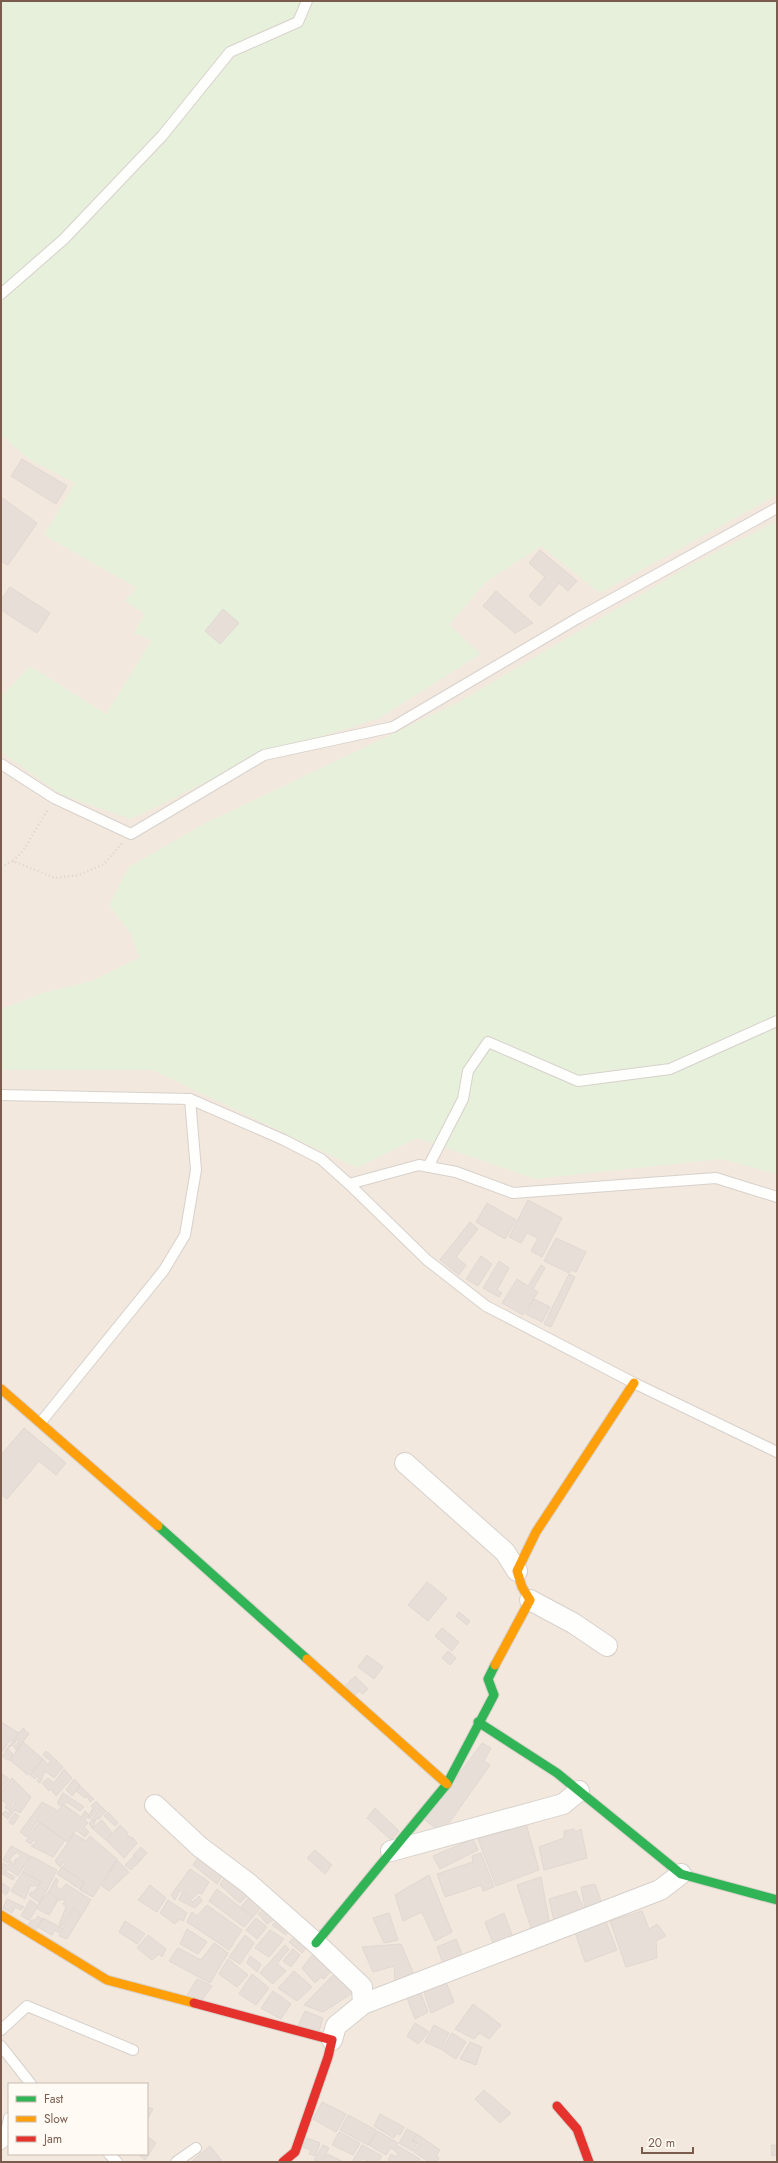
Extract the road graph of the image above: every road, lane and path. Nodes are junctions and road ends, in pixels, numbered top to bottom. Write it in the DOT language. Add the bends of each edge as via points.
graph roads {
  1 [pos="307,1"];
  2 [pos="1,294"];
  3 [pos="777,508"];
  4 [pos="1,764"];
  5 [pos="54,798"];
  6 [pos="131,834"];
  7 [pos="13,861"];
  8 [pos="1,867"];
  9 [pos="777,1021"];
  10 [pos="1,1095"];
  11 [pos="190,1099"];
  12 [pos="428,1167"];
  13 [pos="349,1184"];
  14 [pos="777,1197"];
  15 [pos="634,1383"];
  16 [pos="1,1389"];
  17 [pos="41,1422"];
  18 [pos="777,1452"];
  19 [pos="405,1462"];
  20 [pos="517,1571"];
  21 [pos="530,1600"];
  22 [pos="607,1646"];
  23 [pos="478,1722"];
  24 [pos="447,1784"];
  25 [pos="579,1791"];
  26 [pos="155,1805"];
  27 [pos="391,1851"];
  28 [pos="681,1874"];
  29 [pos="777,1900"];
  30 [pos="1,1916"];
  31 [pos="316,1942"];
  32 [pos="363,2004"];
  33 [pos="1,2030"];
  34 [pos="332,2040"];
  35 [pos="1,2046"];
  36 [pos="133,2050"];
  37 [pos="30,2083"];
  38 [pos="557,2106"];
  39 [pos="8,2123"];
  40 [pos="1,2144"];
  41 [pos="196,2148"];
  42 [pos="176,2162"];
  43 [pos="283,2162"];
  44 [pos="589,2162"];
  1 -- 2 [label="lane" via="298,22 230,52 162,136 64,239"];
  3 -- 6 [label="lane" via="578,618 393,727 264,754"];
  4 -- 5 [label="lane"];
  5 -- 6 [label="lane"];
  5 -- 7 [label="path" via="23,851"];
  6 -- 7 [label="path" via="104,864 79,875 55,878"];
  7 -- 8 [label="path"];
  9 -- 12 [label="lane" via="670,1069 578,1080 488,1042 468,1071 463,1099"];
  10 -- 11 [label="lane"];
  11 -- 13 [label="lane" via="321,1159"];
  11 -- 17 [label="lane" via="196,1170 185,1235 164,1270"];
  12 -- 13 [label="lane" via="419,1165"];
  12 -- 14 [label="lane" via="456,1172 512,1193 716,1178"];
  13 -- 15 [label="lane" via="427,1260 486,1306"];
  15 -- 18 [label="lane"];
  15 -- 20 [label="street" via="536,1532"];
  16 -- 17 [label="street"];
  17 -- 24 [label="street"];
  19 -- 20 [label="street" via="505,1552"];
  20 -- 21 [label="street" via="522,1588"];
  21 -- 22 [label="street"];
  21 -- 23 [label="street" via="488,1679 494,1695"];
  23 -- 24 [label="street"];
  23 -- 25 [label="street" via="557,1773"];
  24 -- 27 [label="street"];
  25 -- 27 [label="street" via="563,1804"];
  25 -- 28 [label="street"];
  26 -- 31 [label="street" via="200,1847 248,1883"];
  27 -- 31 [label="street"];
  28 -- 29 [label="street"];
  28 -- 32 [label="street" via="660,1890"];
  30 -- 34 [label="street" via="107,1980"];
  31 -- 32 [label="street" via="362,1987"];
  32 -- 34 [label="street" via="336,2026"];
  33 -- 36 [label="lane" via="27,2006"];
  34 -- 43 [label="street" via="295,2152"];
  35 -- 37 [label="lane"];
  38 -- 44 [label="street" via="577,2129"];
  39 -- 40 [label="lane" via="4,2142"];
  41 -- 42 [label="lane"];
}
